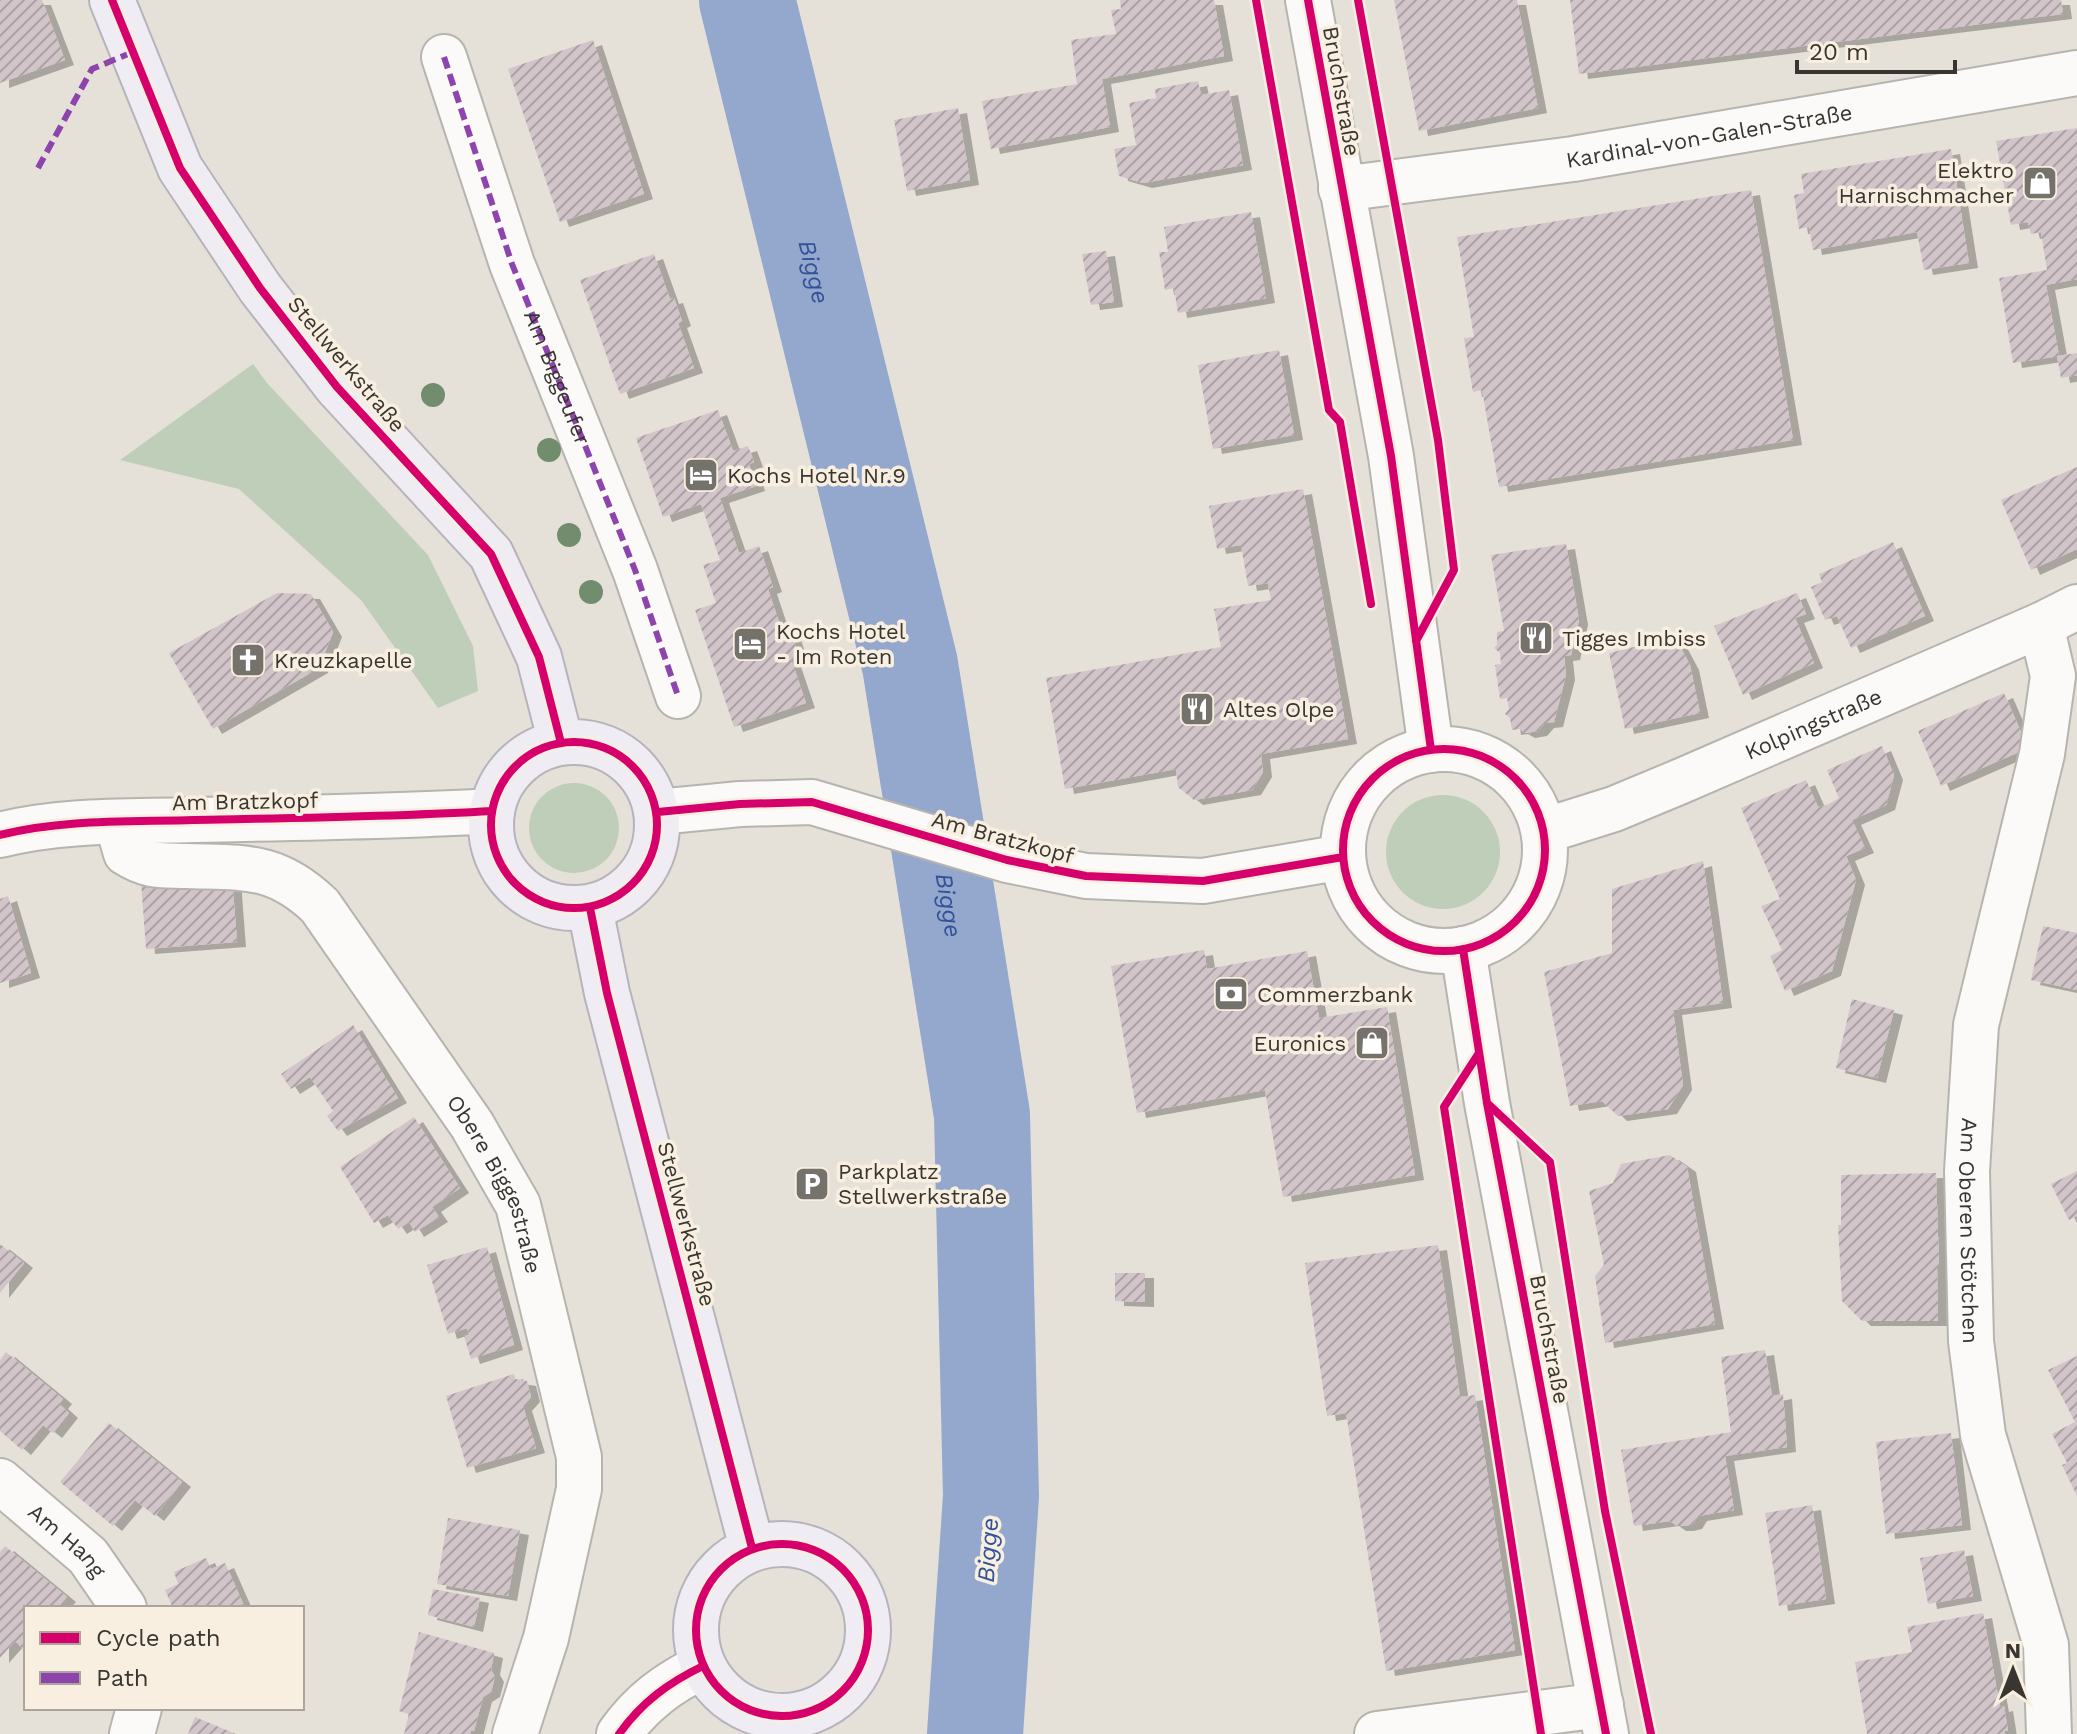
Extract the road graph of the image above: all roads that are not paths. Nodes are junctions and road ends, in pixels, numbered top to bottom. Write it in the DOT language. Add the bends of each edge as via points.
graph roads {
  1 [pos="112,0"];
  2 [pos="1308,0"];
  3 [pos="444,57"];
  4 [pos="2077,73"];
  5 [pos="1341,189"];
  6 [pos="2059,616"];
  7 [pos="678,696"];
  8 [pos="561,743"];
  9 [pos="1431,750"];
  10 [pos="492,811"];
  11 [pos="658,812"];
  12 [pos="117,822"];
  13 [pos="1544,831"];
  14 [pos="0,835"];
  15 [pos="1343,857"];
  16 [pos="590,908"];
  17 [pos="1463,949"];
  18 [pos="0,1481"];
  19 [pos="752,1548"];
  20 [pos="123,1606"];
  21 [pos="2061,1637"];
  22 [pos="703,1666"];
  23 [pos="138,1710"];
  24 [pos="1604,1719"];
  25 [pos="825,1720"];
  26 [pos="132,1734"];
  27 [pos="515,1734"];
  28 [pos="619,1734"];
  29 [pos="1377,1734"];
  30 [pos="2049,1734"];
  1 -- 8 [label="main road, Stellwerkstraße" via="180,168 260,288 337,387 491,554 539,657"];
  2 -- 5 [label="street, Bruchstraße"];
  3 -- 7 [label="street, Am Biggeufer" via="512,264 635,570"];
  4 -- 5 [label="street, Kardinal-von-Galen-Straße" via="1573,159"];
  5 -- 9 [label="street, Bruchstraße" via="1391,456"];
  6 -- 13 [label="street, Kolpingstraße" via="1666,788"];
  6 -- 21 [label="street, Am Oberen Stötchen" via="2042,754 1976,1025 1967,1171 1971,1341 1983,1435"];
  8 -- 10 [label="main road" via="523,759 508,774"];
  8 -- 11 [label="main road" via="588,742 613,751 634,766"];
  9 -- 13 [label="street" via="1462,750 1491,760 1534,802"];
  9 -- 15 [label="street" via="1402,758 1376,775 1356,798 1345,827"];
  10 -- 12 [label="street, Am Bratzkopf"];
  10 -- 16 [label="main road" via="491,837 499,863 515,885 537,901 562,909"];
  11 -- 15 [label="street, Am Bratzkopf" via="812,802 1007,860 1086,876 1203,881"];
  11 -- 16 [label="main road" via="658,837 635,884"];
  12 -- 14 [label="street, Am Bratzkopf"];
  12 -- 27 [label="street, Obere Biggestraße" via="126,853 145,865 266,871 299,886 320,906 472,1125 518,1205 579,1457 579,1489 546,1638"];
  13 -- 17 [label="street" via="1545,863 1536,894 1518,919 1492,939"];
  15 -- 17 [label="street" via="1350,890 1369,919 1396,940 1428,950"];
  16 -- 19 [label="main road, Stellwerkstraße" via="607,993"];
  17 -- 24 [label="street, Bruchstraße" via="1487,1103"];
  18 -- 20 [label="street, Am Hang" via="88,1556"];
  19 -- 22 [label="main road" via="728,1562 698,1607 695,1634"];
  19 -- 25 [label="main road" via="781,1543 811,1548 837,1563 857,1585 868,1612 868,1642 859,1670"];
  21 -- 30 [label="street, Am Oberen Stötchen"];
  22 -- 25 [label="main road" via="735,1703 760,1715"];
  22 -- 28 [label="street" via="646,1700"];
  23 -- 26 [label="street"];
  24 -- 29 [label="street"];
}
